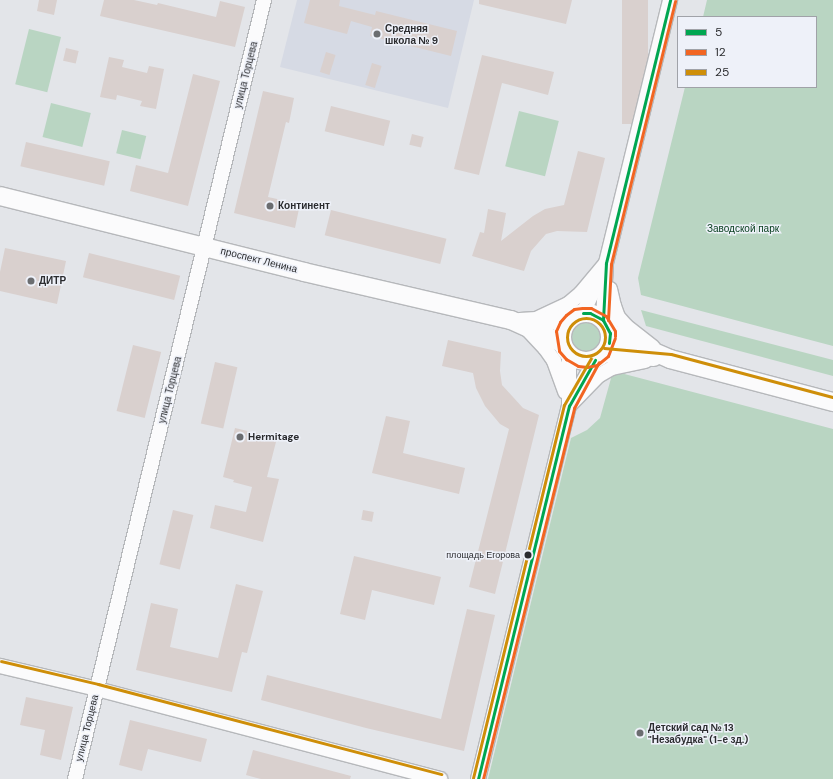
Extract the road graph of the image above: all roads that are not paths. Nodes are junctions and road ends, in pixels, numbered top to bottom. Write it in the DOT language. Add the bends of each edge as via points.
graph roads {
  1 [pos="264,0"];
  2 [pos="670,0"];
  3 [pos="0,196"];
  4 [pos="204,247"];
  5 [pos="606,263"];
  6 [pos="576,316"];
  7 [pos="519,322"];
  8 [pos="607,327"];
  9 [pos="565,349"];
  10 [pos="600,356"];
  11 [pos="670,359"];
  12 [pos="833,402"];
  13 [pos="569,406"];
  14 [pos="0,666"];
  15 [pos="97,689"];
  16 [pos="75,779"];
  17 [pos="440,779"];
  18 [pos="478,779"];
  1 -- 4 [label="street, улица Торцева"];
  2 -- 5 [label="street"];
  3 -- 4 [label="main road, проспект Ленина"];
  4 -- 7 [label="main road, проспект Ленина"];
  4 -- 15 [label="street, улица Торцева"];
  5 -- 6 [label="street"];
  5 -- 7 [label="street" via="581,293 568,304 548,314"];
  5 -- 8 [label="street"];
  5 -- 11 [label="street" via="618,317"];
  6 -- 7 [label="main road"];
  6 -- 8 [label="main road" via="597,315"];
  6 -- 9 [label="main road" via="564,325 561,333"];
  7 -- 9 [label="main road"];
  7 -- 13 [label="street" via="545,348 554,362"];
  8 -- 10 [label="main road" via="609,343"];
  8 -- 11 [label="main road"];
  9 -- 10 [label="main road" via="579,361"];
  9 -- 13 [label="street"];
  10 -- 11 [label="main road"];
  10 -- 13 [label="street"];
  11 -- 12 [label="main road"];
  11 -- 13 [label="street" via="631,363 612,368 598,376"];
  13 -- 18 [label="street"];
  14 -- 15 [label="street"];
  15 -- 16 [label="street, улица Торцева"];
  15 -- 17 [label="street"];
}
